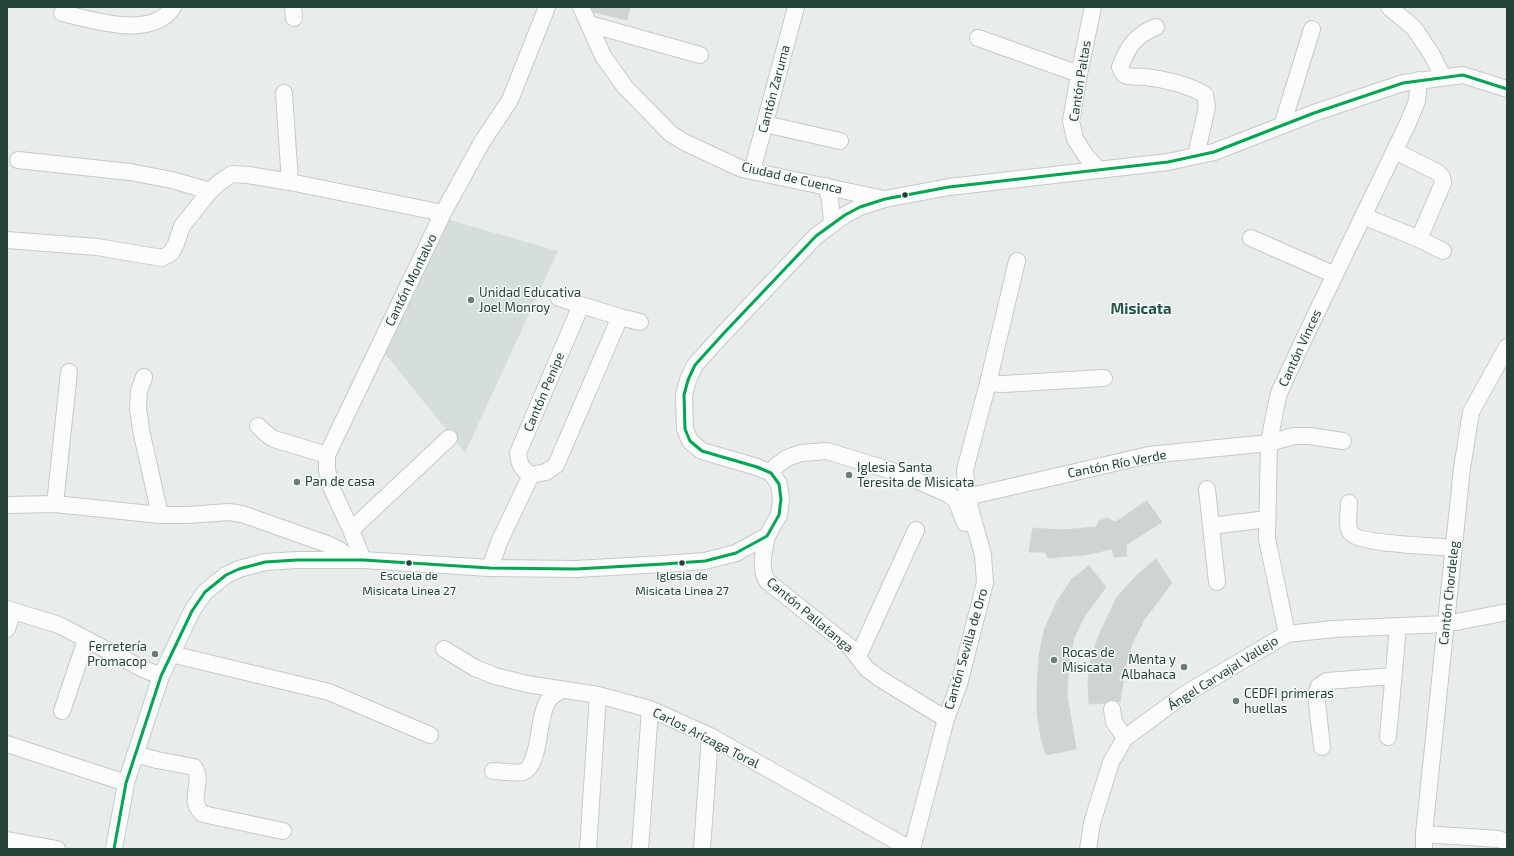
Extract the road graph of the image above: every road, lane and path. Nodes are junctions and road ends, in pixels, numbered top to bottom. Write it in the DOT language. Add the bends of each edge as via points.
graph roads {
  1 [pos="173,7"];
  2 [pos="546,7"];
  3 [pos="581,7"];
  4 [pos="796,7"];
  5 [pos="1093,7"];
  6 [pos="1389,7"];
  7 [pos="62,14"];
  8 [pos="589,24"];
  9 [pos="1156,27"];
  10 [pos="1312,29"];
  11 [pos="978,38"];
  12 [pos="700,55"];
  13 [pos="1078,74"];
  14 [pos="1443,77"];
  15 [pos="1419,80"];
  16 [pos="1507,89"];
  17 [pos="284,93"];
  18 [pos="765,124"];
  19 [pos="1282,126"];
  20 [pos="840,141"];
  21 [pos="1395,151"];
  22 [pos="1196,156"];
  23 [pos="18,160"];
  24 [pos="1099,170"];
  25 [pos="752,171"];
  26 [pos="290,182"];
  27 [pos="826,186"];
  28 [pos="210,191"];
  29 [pos="885,199"];
  30 [pos="443,213"];
  31 [pos="1363,216"];
  32 [pos="832,224"];
  33 [pos="1251,238"];
  34 [pos="1419,239"];
  35 [pos="7,240"];
  36 [pos="1443,251"];
  37 [pos="1017,261"];
  38 [pos="1335,274"];
  39 [pos="559,298"];
  40 [pos="581,305"];
  41 [pos="620,316"];
  42 [pos="640,322"];
  43 [pos="1507,347"];
  44 [pos="69,372"];
  45 [pos="144,377"];
  46 [pos="1104,378"];
  47 [pos="988,383"];
  48 [pos="258,426"];
  49 [pos="449,438"];
  50 [pos="1343,441"];
  51 [pos="1270,443"];
  52 [pos="327,454"];
  53 [pos="771,473"];
  54 [pos="531,476"];
  55 [pos="1207,489"];
  56 [pos="968,497"];
  57 [pos="1348,503"];
  58 [pos="55,504"];
  59 [pos="7,505"];
  60 [pos="160,515"];
  61 [pos="1267,519"];
  62 [pos="1211,526"];
  63 [pos="351,530"];
  64 [pos="916,530"];
  65 [pos="767,536"];
  66 [pos="1454,548"];
  67 [pos="983,555"];
  68 [pos="357,560"];
  69 [pos="490,568"];
  70 [pos="1217,582"];
  71 [pos="10,610"];
  72 [pos="1507,612"];
  73 [pos="1446,624"];
  74 [pos="1398,627"];
  75 [pos="7,629"];
  76 [pos="1287,634"];
  77 [pos="86,640"];
  78 [pos="444,649"];
  79 [pos="171,654"];
  80 [pos="858,657"];
  81 [pos="161,676"];
  82 [pos="1393,676"];
  83 [pos="562,690"];
  84 [pos="598,695"];
  85 [pos="650,709"];
  86 [pos="1112,709"];
  87 [pos="62,711"];
  88 [pos="946,719"];
  89 [pos="430,735"];
  90 [pos="710,736"];
  91 [pos="1388,737"];
  92 [pos="1125,738"];
  93 [pos="7,744"];
  94 [pos="1322,746"];
  95 [pos="134,754"];
  96 [pos="493,770"];
  97 [pos="126,783"];
  98 [pos="283,831"];
  99 [pos="7,840"];
  100 [pos="1424,841"];
  101 [pos="1507,842"];
  102 [pos="57,849"];
  103 [pos="114,849"];
  104 [pos="588,849"];
  105 [pos="640,849"];
  106 [pos="702,849"];
  107 [pos="911,849"];
  108 [pos="1088,849"];
  1 -- 7 [label="street" via="157,21 142,25 117,24"];
  2 -- 30 [label="street, Cantón Montalvo" via="510,100 482,142"];
  3 -- 8 [label="street, Ciudad de Cuenca"];
  4 -- 18 [label="street, Cantón Zaruma"];
  5 -- 13 [label="street, Cantón Paltas"];
  6 -- 14 [label="street" via="1414,28"];
  8 -- 12 [label="street"];
  8 -- 25 [label="street, Ciudad de Cuenca" via="603,56 624,87 671,134 686,144"];
  9 -- 22 [label="street" via="1134,41 1120,67 1126,76 1164,80 1197,89 1205,95 1207,108"];
  10 -- 19 [label="street"];
  11 -- 13 [label="street"];
  13 -- 24 [label="street, Cantón Paltas" via="1070,121 1075,139"];
  14 -- 15 [label="street"];
  14 -- 16 [label="street" via="1463,75"];
  15 -- 19 [label="street" via="1314,113"];
  15 -- 21 [label="street, Cantón Vinces" via="1417,101"];
  17 -- 26 [label="street"];
  18 -- 20 [label="street"];
  18 -- 25 [label="street, Cantón Zaruma"];
  19 -- 22 [label="street" via="1214,152"];
  21 -- 31 [label="street, Cantón Vinces"];
  21 -- 34 [label="street" via="1442,177 1443,183"];
  22 -- 24 [label="street"];
  23 -- 28 [label="street" via="130,172"];
  24 -- 29 [label="street" via="949,187"];
  25 -- 27 [label="street, Ciudad de Cuenca"];
  26 -- 28 [label="street" via="232,174"];
  26 -- 30 [label="street"];
  27 -- 29 [label="street, Ciudad de Cuenca"];
  27 -- 32 [label="street"];
  28 -- 35 [label="street" via="182,226 171,253 162,258 97,247"];
  29 -- 32 [label="street" via="860,207"];
  30 -- 52 [label="street, Cantón Montalvo"];
  31 -- 34 [label="street"];
  31 -- 38 [label="street, Cantón Vinces"];
  32 -- 53 [label="street" via="816,236 696,365 684,395 685,429 690,442 702,451 757,466"];
  33 -- 38 [label="street"];
  34 -- 36 [label="street"];
  37 -- 47 [label="street, Cantón Sevilla de Oro"];
  38 -- 51 [label="street, Cantón Vinces" via="1279,393"];
  39 -- 40 [label="street"];
  40 -- 41 [label="street"];
  40 -- 54 [label="street, Cantón Penipe" via="518,453 524,471"];
  41 -- 42 [label="street"];
  41 -- 54 [label="street" via="556,464 546,472"];
  43 -- 66 [label="street, Cantón Chordeleg" via="1471,412"];
  44 -- 58 [label="street"];
  45 -- 60 [label="street" via="138,408"];
  46 -- 47 [label="street"];
  47 -- 56 [label="street, Cantón Sevilla de Oro" via="965,470"];
  48 -- 52 [label="street" via="274,439"];
  49 -- 63 [label="street"];
  50 -- 51 [label="street, Cantón Río Verde" via="1294,436"];
  51 -- 56 [label="street, Cantón Río Verde" via="1149,455"];
  51 -- 61 [label="street, Cantón Vinces"];
  52 -- 63 [label="street, Cantón Montalvo" via="327,470 332,490"];
  53 -- 65 [label="street" via="779,484 781,499 779,515"];
  53 -- 67 [label="street" via="786,458 801,453 827,451 902,474 942,491 956,500 974,547"];
  54 -- 69 [label="street" via="500,540"];
  55 -- 62 [label="street"];
  56 -- 67 [label="street, Cantón Sevilla de Oro"];
  57 -- 66 [label="street" via="1349,528 1352,535 1357,538"];
  58 -- 59 [label="street"];
  58 -- 60 [label="street"];
  60 -- 68 [label="street" via="230,512 242,514 327,544"];
  61 -- 62 [label="street"];
  61 -- 76 [label="street, Cantón Vinces" via="1267,538"];
  62 -- 70 [label="street"];
  63 -- 68 [label="street, Cantón Montalvo"];
  64 -- 80 [label="street"];
  65 -- 69 [label="street" via="736,553 705,561 576,569"];
  65 -- 80 [label="street, Cantón Pallatanga" via="762,564 762,573 766,581 850,647"];
  66 -- 73 [label="street, Cantón Chordeleg"];
  67 -- 88 [label="street, Cantón Sevilla de Oro" via="985,583 959,684"];
  68 -- 69 [label="street"];
  68 -- 79 [label="street" via="265,562 226,575 205,592 192,611"];
  71 -- 75 [label="street"];
  71 -- 77 [label="street" via="59,625"];
  72 -- 73 [label="street, Ángel Carvajal Vallejo"];
  73 -- 74 [label="street, Ángel Carvajal Vallejo"];
  73 -- 100 [label="street, Cantón Chordeleg"];
  74 -- 76 [label="street, Ángel Carvajal Vallejo" via="1334,629"];
  74 -- 82 [label="street"];
  76 -- 92 [label="street, Ángel Carvajal Vallejo" via="1182,696"];
  77 -- 81 [label="street"];
  77 -- 87 [label="street"];
  78 -- 83 [label="street, Carlos Arízaga Toral" via="475,668 495,676"];
  79 -- 81 [label="street"];
  79 -- 89 [label="street" via="329,692"];
  80 -- 88 [label="street, Cantón Pallatanga" via="866,668 879,678"];
  81 -- 95 [label="street"];
  82 -- 91 [label="street"];
  82 -- 94 [label="street" via="1327,682 1319,686 1316,694"];
  83 -- 84 [label="street, Carlos Arízaga Toral"];
  83 -- 96 [label="street" via="548,700 543,710 531,767 523,772"];
  84 -- 85 [label="street, Carlos Arízaga Toral"];
  84 -- 104 [label="street"];
  85 -- 90 [label="street, Carlos Arízaga Toral"];
  85 -- 105 [label="street"];
  86 -- 92 [label="street" via="1114,722"];
  88 -- 107 [label="street, Cantón Sevilla de Oro"];
  90 -- 106 [label="street"];
  90 -- 107 [label="street, Carlos Arízaga Toral"];
  92 -- 108 [label="street, Ángel Carvajal Vallejo" via="1111,762 1092,823"];
  93 -- 97 [label="street"];
  95 -- 97 [label="street"];
  95 -- 98 [label="street" via="194,767 197,777 195,805 203,814"];
  97 -- 103 [label="street"];
  99 -- 102 [label="street"];
  100 -- 101 [label="street" via="1498,839"];
}
